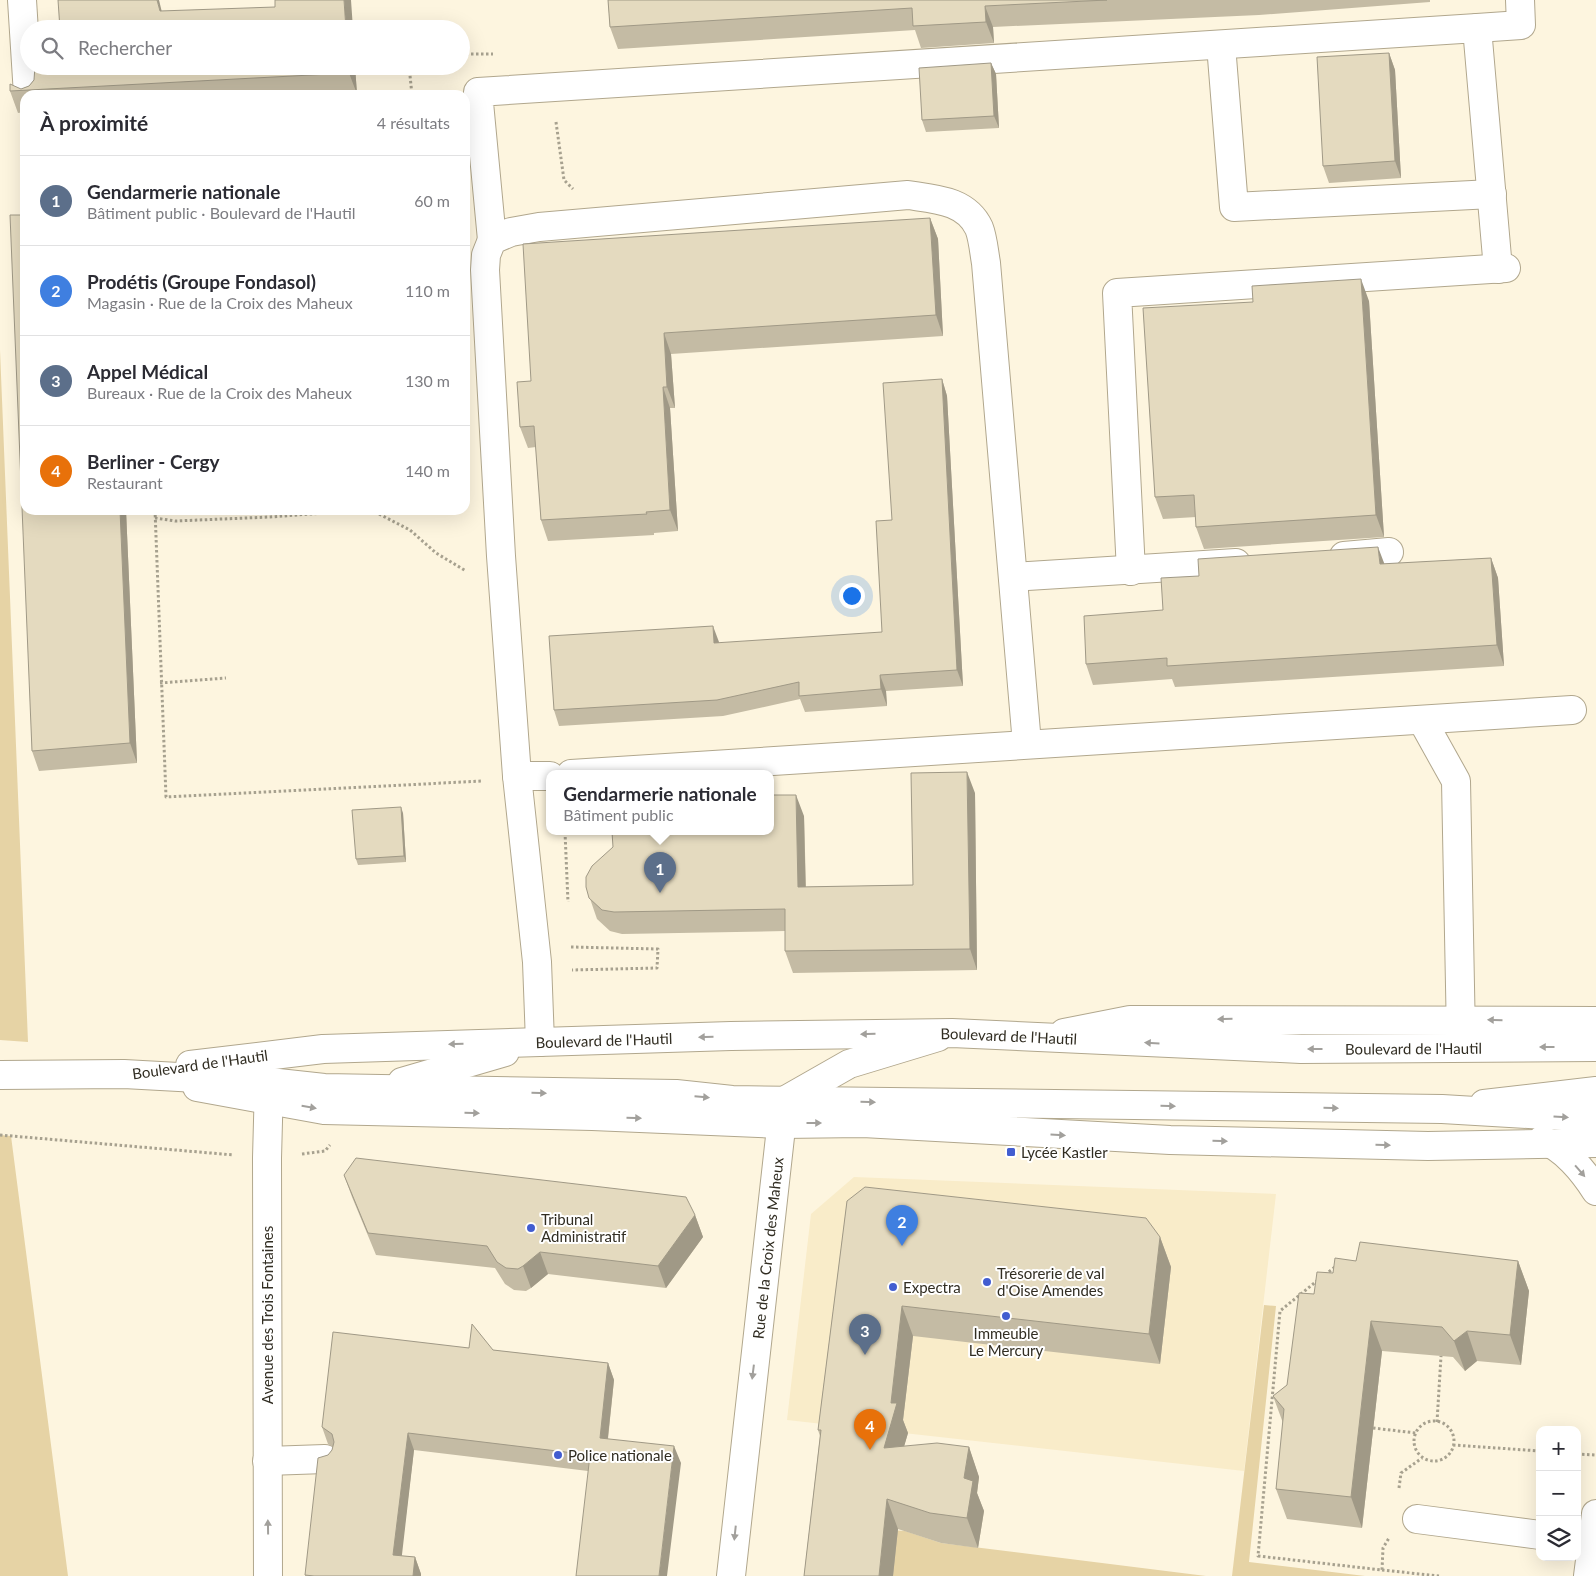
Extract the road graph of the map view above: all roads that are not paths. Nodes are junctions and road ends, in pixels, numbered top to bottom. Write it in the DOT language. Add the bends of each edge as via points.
graph roads {
  1 [pos="22,0"];
  2 [pos="1520,0"];
  3 [pos="23,20"];
  4 [pos="1477,28"];
  5 [pos="1221,45"];
  6 [pos="27,75"];
  7 [pos="28,90"];
  8 [pos="474,138"];
  9 [pos="1492,194"];
  10 [pos="492,240"];
  11 [pos="1389,552"];
  12 [pos="1319,557"];
  13 [pos="1260,562"];
  14 [pos="1131,571"];
  15 [pos="1013,577"];
  16 [pos="1572,710"];
  17 [pos="1422,720"];
  18 [pos="1027,744"];
  19 [pos="632,770"];
  20 [pos="517,776"];
  21 [pos="546,776"];
  22 [pos="1460,1020"];
  23 [pos="1596,1021"];
  24 [pos="952,1033"];
  25 [pos="1042,1038"];
  26 [pos="540,1042"];
  27 [pos="1596,1047"];
  28 [pos="1462,1048"];
  29 [pos="268,1055"];
  30 [pos="124,1074"];
  31 [pos="0,1075"];
  32 [pos="370,1090"];
  33 [pos="269,1091"];
  34 [pos="1596,1091"];
  35 [pos="1442,1110"];
  36 [pos="783,1112"];
  37 [pos="1596,1118"];
  38 [pos="1548,1142"];
  39 [pos="1596,1143"];
  40 [pos="1596,1191"];
  41 [pos="325,1459"];
  42 [pos="267,1461"];
  43 [pos="1596,1514"];
  44 [pos="1406,1526"];
  45 [pos="1536,1535"];
  46 [pos="1589,1552"];
  47 [pos="268,1576"];
  48 [pos="731,1576"];
  1 -- 3 [label="main road"];
  2 -- 4 [label="main road" via="1521,25"];
  4 -- 5 [label="main road"];
  4 -- 9 [label="main road"];
  5 -- 8 [label="main road" via="478,92"];
  5 -- 9 [label="main road" via="1234,207"];
  6 -- 7 [label="main road"];
  8 -- 10 [label="main road"];
  9 -- 14 [label="main road" via="1502,268 1117,293"];
  10 -- 15 [label="main road" via="511,232 579,223 908,195 963,207 978,228 986,263"];
  10 -- 20 [label="main road" via="486,255 485,292"];
  11 -- 12 [label="main road"];
  13 -- 14 [label="main road"];
  14 -- 15 [label="main road"];
  15 -- 18 [label="main road"];
  16 -- 17 [label="main road"];
  17 -- 18 [label="main road"];
  17 -- 22 [label="main road" via="1456,781"];
  18 -- 19 [label="main road"];
  20 -- 21 [label="main road"];
  20 -- 26 [label="main road" via="537,971"];
  23 -- 22 [label="main road, one-way"];
  22 -- 25 [label="main road, one-way" via="1130,1020"];
  22 -- 28 [label="main road"];
  24 -- 25 [label="main road, Boulevard de l'Hautil"];
  24 -- 26 [label="main road, Boulevard de l'Hautil, one-way"];
  24 -- 36 [label="main road" via="828,1073"];
  28 -- 25 [label="main road, Boulevard de l'Hautil, one-way" via="1301,1049"];
  26 -- 29 [label="main road, Boulevard de l'Hautil, one-way" via="323,1049"];
  26 -- 32 [label="main road"];
  27 -- 28 [label="main road, Boulevard de l'Hautil, one-way"];
  29 -- 30 [label="main road, Boulevard de l'Hautil"];
  29 -- 33 [label="main road, Avenue des Trois Fontaines"];
  30 -- 31 [label="main road"];
  30 -- 33 [label="main road, Boulevard de l'Hautil"];
  32 -- 33 [label="main road, Boulevard de l'Hautil"];
  32 -- 36 [label="main road, Boulevard de l'Hautil, one-way" via="666,1094 732,1100"];
  33 -- 36 [label="main road, one-way" via="324,1110 582,1116"];
  33 -- 42 [label="main road, Avenue des Trois Fontaines"];
  34 -- 35 [label="main road, Boulevard de l'Hautil"];
  36 -- 35 [label="main road, Boulevard de l'Hautil, one-way"];
  35 -- 37 [label="main road, Boulevard de l'Hautil, one-way"];
  35 -- 38 [label="main road"];
  36 -- 38 [label="main road, one-way" via="863,1123 1180,1140 1428,1146"];
  36 -- 48 [label="main road, Rue de la Croix des Maheux, one-way"];
  38 -- 39 [label="main road"];
  38 -- 40 [label="main road, one-way" via="1570,1159"];
  41 -- 42 [label="main road"];
  47 -- 42 [label="main road, Avenue des Trois Fontaines, one-way"];
  43 -- 46 [label="main road"];
  44 -- 45 [label="main road"];
}
